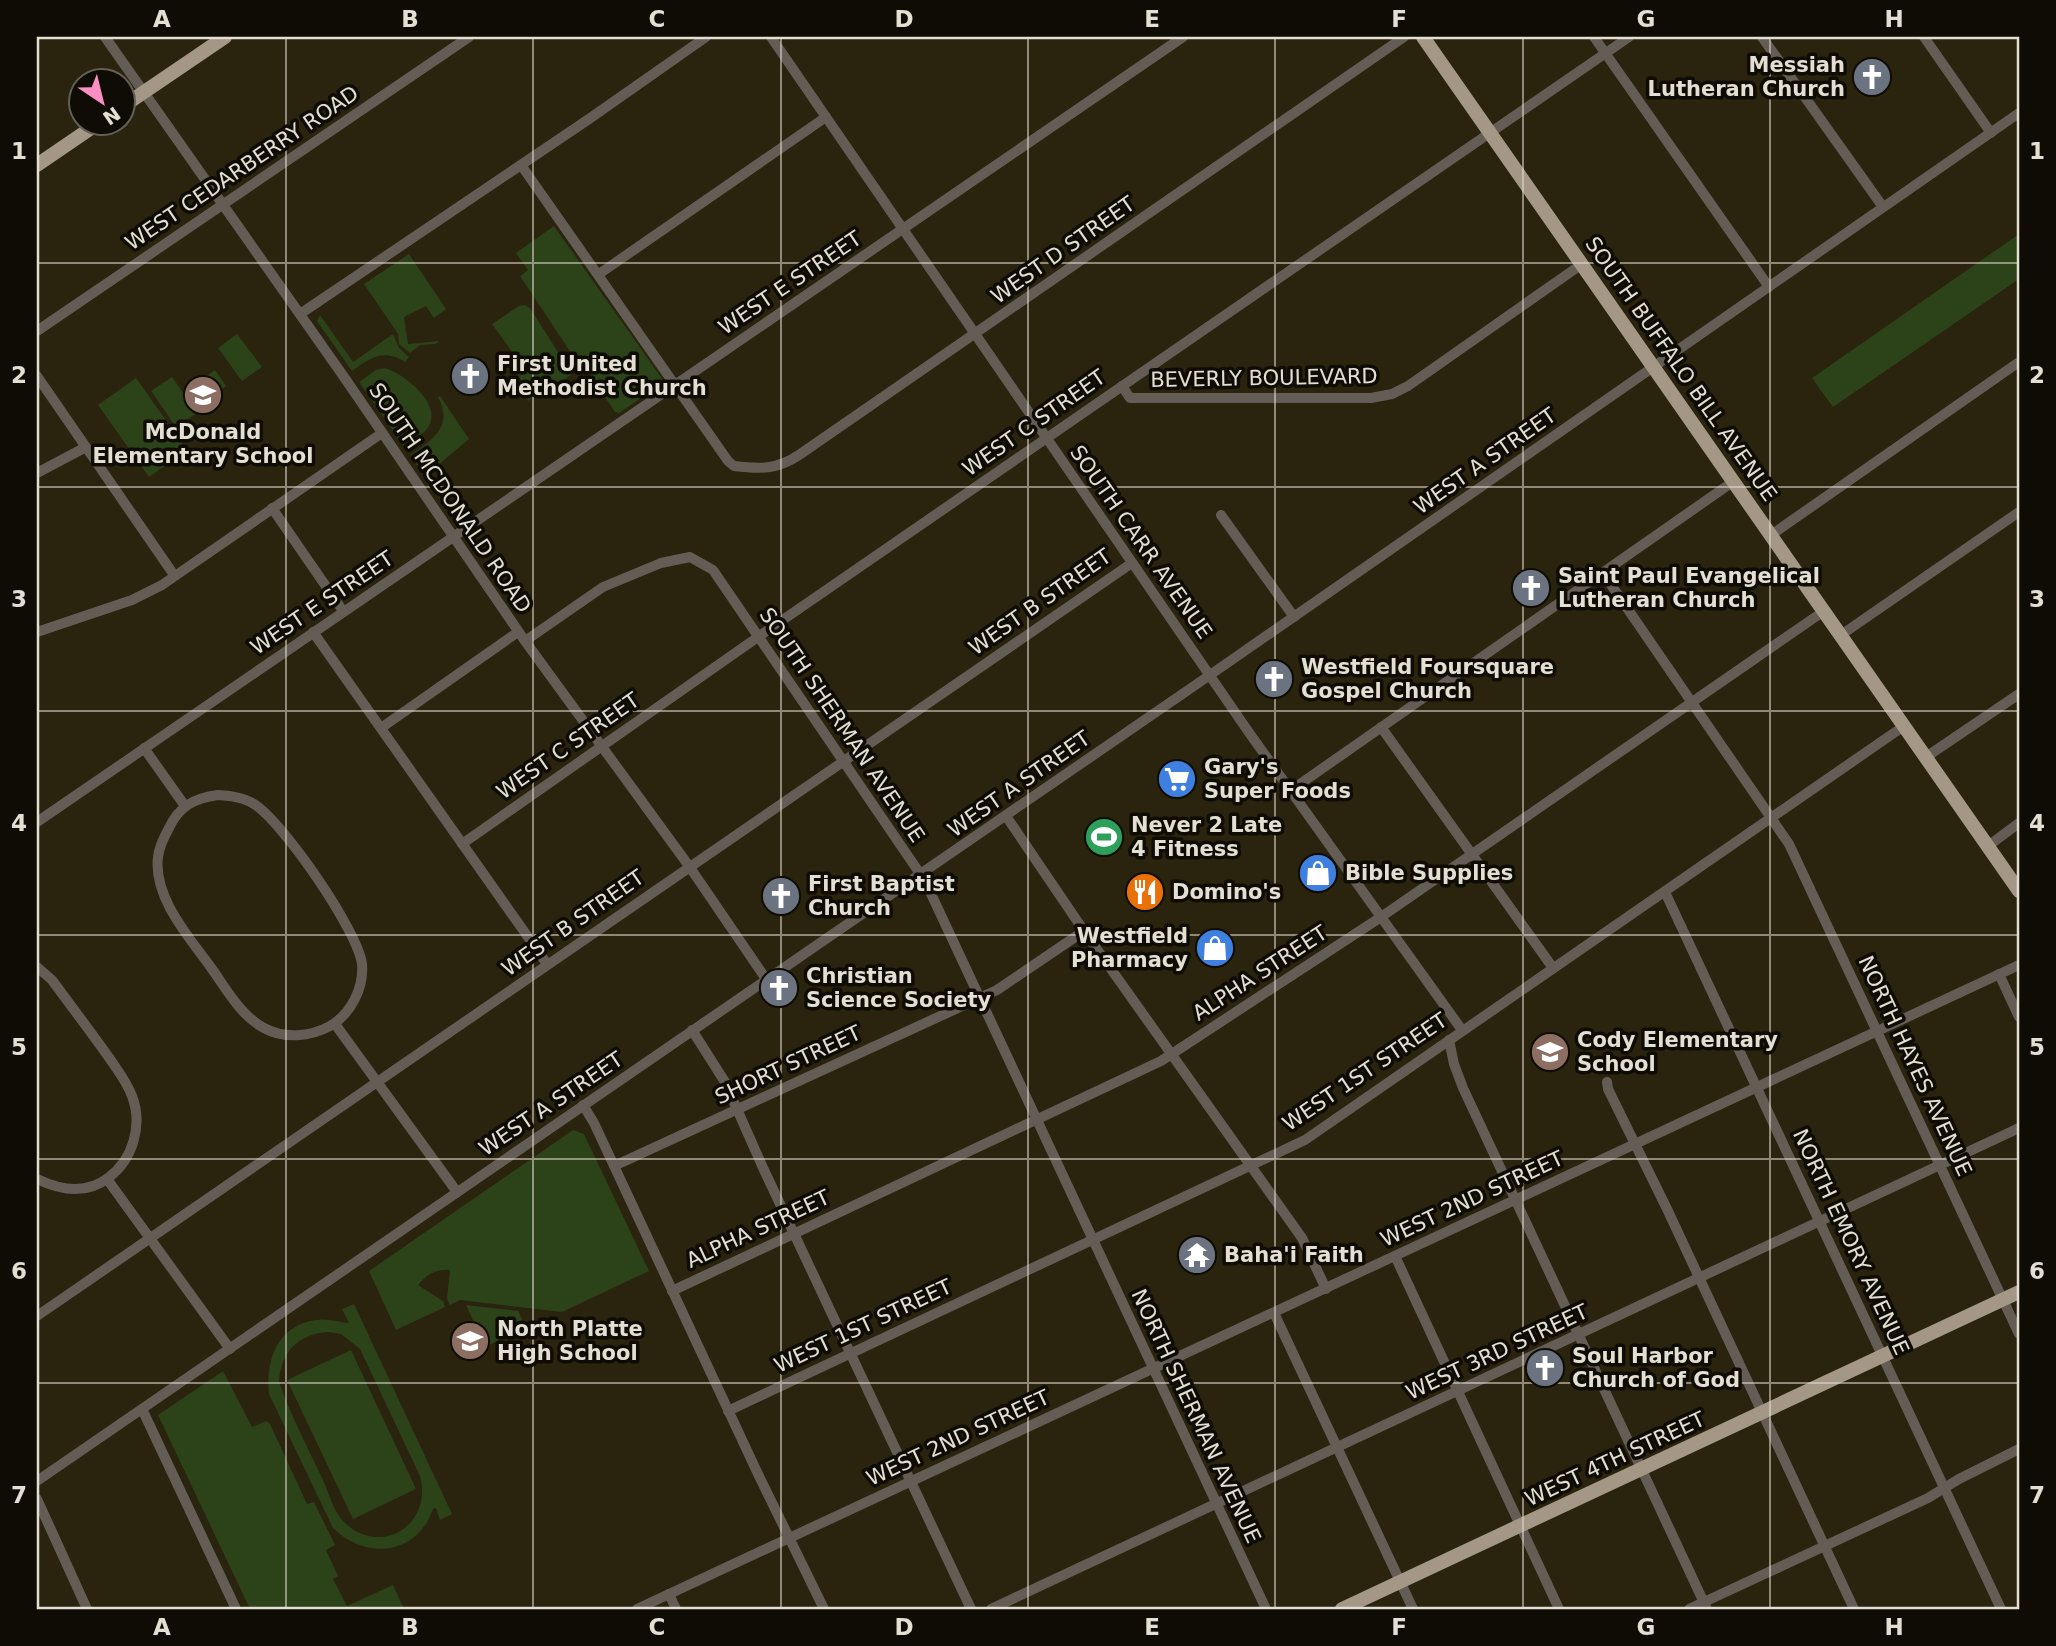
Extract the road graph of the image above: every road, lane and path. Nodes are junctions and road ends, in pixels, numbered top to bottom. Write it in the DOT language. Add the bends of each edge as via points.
graph roads {
  1 [pos="105,37"];
  2 [pos="225,37"];
  3 [pos="469,37"];
  4 [pos="706,37"];
  5 [pos="771,37"];
  6 [pos="1183,37"];
  7 [pos="1404,37"];
  8 [pos="1423,37"];
  9 [pos="1594,37"];
  10 [pos="1629,37"];
  11 [pos="1762,37"];
  12 [pos="1924,37"];
  13 [pos="1606,53"];
  14 [pos="145,91"];
  15 [pos="136,97"];
  16 [pos="2019,114"];
  17 [pos="826,117"];
  18 [pos="1991,133"];
  19 [pos="1491,134"];
  20 [pos="79,136"];
  21 [pos="37,165"];
  22 [pos="521,165"];
  23 [pos="224,204"];
  24 [pos="1884,207"];
  25 [pos="902,229"];
  26 [pos="1582,264"];
  27 [pos="599,274"];
  28 [pos="1769,287"];
  29 [pos="300,314"];
  30 [pos="37,331"];
  31 [pos="974,335"];
  32 [pos="2019,362"];
  33 [pos="1654,367"];
  34 [pos="37,376"];
  35 [pos="676,384"];
  36 [pos="1122,386"];
  37 [pos="382,433"];
  38 [pos="1045,439"];
  39 [pos="86,447"];
  40 [pos="37,473"];
  41 [pos="1734,481"];
  42 [pos="272,508"];
  43 [pos="2019,512"];
  44 [pos="1221,515"];
  45 [pos="1771,535"];
  46 [pos="453,537"];
  47 [pos="1132,563"];
  48 [pos="1603,573"];
  49 [pos="174,575"];
  50 [pos="344,611"];
  51 [pos="1824,611"];
  52 [pos="1294,617"];
  53 [pos="37,632"];
  54 [pos="313,632"];
  55 [pos="1841,635"];
  56 [pos="522,636"];
  57 [pos="758,637"];
  58 [pos="1210,675"];
  59 [pos="2019,694"];
  60 [pos="1690,703"];
  61 [pos="1905,726"];
  62 [pos="1381,727"];
  63 [pos="381,728"];
  64 [pos="601,746"];
  65 [pos="144,748"];
  66 [pos="1926,757"];
  67 [pos="843,762"];
  68 [pos="1290,791"];
  69 [pos="185,806"];
  70 [pos="1006,816"];
  71 [pos="1772,818"];
  72 [pos="37,821"];
  73 [pos="2019,823"];
  74 [pos="462,844"];
  75 [pos="1988,846"];
  76 [pos="1472,854"];
  77 [pos="689,866"];
  78 [pos="920,874"];
  79 [pos="2019,891"];
  80 [pos="1665,892"];
  81 [pos="1381,917"];
  82 [pos="1084,931"];
  83 [pos="547,964"];
  84 [pos="2019,965"];
  85 [pos="37,967"];
  86 [pos="1553,968"];
  87 [pos="1999,974"];
  88 [pos="766,979"];
  89 [pos="979,998"];
  90 [pos="2019,1017"];
  91 [pos="335,1024"];
  92 [pos="692,1030"];
  93 [pos="1462,1030"];
  94 [pos="1878,1031"];
  95 [pos="1449,1040"];
  96 [pos="1171,1054"];
  97 [pos="1607,1082"];
  98 [pos="378,1083"];
  99 [pos="1757,1087"];
  100 [pos="583,1105"];
  101 [pos="737,1110"];
  102 [pos="1036,1120"];
  103 [pos="2019,1128"];
  104 [pos="1636,1143"];
  105 [pos="1940,1164"];
  106 [pos="614,1166"];
  107 [pos="1251,1166"];
  108 [pos="37,1179"];
  109 [pos="107,1179"];
  110 [pos="457,1192"];
  111 [pos="1517,1200"];
  112 [pos="1820,1221"];
  113 [pos="794,1233"];
  114 [pos="150,1238"];
  115 [pos="1093,1239"];
  116 [pos="1395,1256"];
  117 [pos="1699,1278"];
  118 [pos="1326,1289"];
  119 [pos="673,1291"];
  120 [pos="2019,1292"];
  121 [pos="2003,1299"];
  122 [pos="1274,1313"];
  123 [pos="37,1316"];
  124 [pos="1580,1334"];
  125 [pos="2019,1334"];
  126 [pos="230,1349"];
  127 [pos="851,1353"];
  128 [pos="1883,1356"];
  129 [pos="1152,1370"];
  130 [pos="1458,1392"];
  131 [pos="142,1409"];
  132 [pos="728,1411"];
  133 [pos="1762,1413"];
  134 [pos="1338,1449"];
  135 [pos="2019,1449"];
  136 [pos="1642,1469"];
  137 [pos="37,1481"];
  138 [pos="912,1481"];
  139 [pos="1945,1487"];
  140 [pos="37,1499"];
  141 [pos="1216,1505"];
  142 [pos="1520,1526"];
  143 [pos="789,1538"];
  144 [pos="1824,1546"];
  145 [pos="1401,1582"];
  146 [pos="669,1594"];
  147 [pos="1705,1606"];
  148 [pos="87,1609"];
  149 [pos="236,1609"];
  150 [pos="637,1609"];
  151 [pos="676,1609"];
  152 [pos="824,1609"];
  153 [pos="971,1609"];
  154 [pos="991,1609"];
  155 [pos="1266,1609"];
  156 [pos="1342,1609"];
  157 [pos="1413,1609"];
  158 [pos="1559,1609"];
  159 [pos="1689,1609"];
  160 [pos="1854,1609"];
  161 [pos="2001,1609"];
  1 -- 14 [label="street, SOUTH MCDONALD ROAD"];
  2 -- 14 [label="main road"];
  3 -- 23 [label="street, WEST CEDARBERRY ROAD"];
  4 -- 22 [label="street"];
  5 -- 17 [label="street, SOUTH CARR AVENUE"];
  6 -- 25 [label="street, WEST E STREET"];
  7 -- 31 [label="street, WEST D STREET"];
  8 -- 19 [label="main road, SOUTH BUFFALO BILL AVENUE"];
  9 -- 13 [label="street"];
  10 -- 13 [label="street, WEST C STREET"];
  11 -- 24 [label="street"];
  12 -- 18 [label="street"];
  13 -- 19 [label="street, WEST C STREET"];
  13 -- 28 [label="street"];
  14 -- 15 [label="main road"];
  14 -- 23 [label="street, SOUTH MCDONALD ROAD"];
  16 -- 18 [label="street, WEST A STREET"];
  17 -- 25 [label="street, SOUTH CARR AVENUE"];
  17 -- 27 [label="street"];
  18 -- 24 [label="street, WEST A STREET"];
  19 -- 26 [label="main road, SOUTH BUFFALO BILL AVENUE"];
  19 -- 36 [label="street, WEST C STREET"];
  20 -- 21 [label="main road"];
  22 -- 27 [label="street"];
  22 -- 29 [label="street"];
  23 -- 29 [label="street, SOUTH MCDONALD ROAD"];
  23 -- 30 [label="street, WEST CEDARBERRY ROAD"];
  24 -- 28 [label="street, WEST A STREET"];
  25 -- 31 [label="street, SOUTH CARR AVENUE"];
  25 -- 35 [label="street, WEST E STREET"];
  26 -- 33 [label="main road, SOUTH BUFFALO BILL AVENUE"];
  26 -- 36 [label="street, BEVERLY BOULEVARD" via="1392,394 1371,398 1130,398"];
  27 -- 35 [label="street"];
  28 -- 33 [label="street, WEST A STREET"];
  29 -- 37 [label="street, SOUTH MCDONALD ROAD"];
  31 -- 35 [label="street, WEST D STREET" via="783,466 734,466"];
  31 -- 38 [label="street, SOUTH CARR AVENUE"];
  32 -- 45 [label="street"];
  33 -- 41 [label="main road, SOUTH BUFFALO BILL AVENUE"];
  33 -- 52 [label="street, WEST A STREET"];
  34 -- 39 [label="street"];
  35 -- 46 [label="street, WEST E STREET"];
  36 -- 38 [label="street, WEST C STREET"];
  37 -- 42 [label="street"];
  37 -- 46 [label="street, SOUTH MCDONALD ROAD"];
  38 -- 47 [label="street, SOUTH CARR AVENUE"];
  38 -- 57 [label="street, WEST C STREET"];
  39 -- 40 [label="street"];
  39 -- 49 [label="street"];
  41 -- 45 [label="main road, SOUTH BUFFALO BILL AVENUE"];
  41 -- 48 [label="street"];
  42 -- 49 [label="street"];
  42 -- 50 [label="street"];
  43 -- 55 [label="street"];
  44 -- 52 [label="street"];
  45 -- 51 [label="main road, SOUTH BUFFALO BILL AVENUE"];
  46 -- 50 [label="street, WEST E STREET"];
  46 -- 56 [label="street, SOUTH MCDONALD ROAD"];
  47 -- 58 [label="street, SOUTH CARR AVENUE"];
  47 -- 67 [label="street, WEST B STREET"];
  48 -- 60 [label="street, NORTH HAYES AVENUE"];
  48 -- 62 [label="street"];
  49 -- 53 [label="street" via="132,600"];
  50 -- 54 [label="street, WEST E STREET"];
  51 -- 55 [label="main road, SOUTH BUFFALO BILL AVENUE"];
  51 -- 60 [label="street, ALPHA STREET"];
  52 -- 58 [label="street, WEST A STREET"];
  54 -- 63 [label="street"];
  54 -- 65 [label="street, WEST E STREET"];
  55 -- 61 [label="main road, SOUTH BUFFALO BILL AVENUE"];
  56 -- 57 [label="street, SOUTH SHERMAN AVENUE" via="603,587 661,563 690,557 713,570"];
  56 -- 63 [label="street"];
  56 -- 64 [label="street, SOUTH MCDONALD ROAD"];
  57 -- 64 [label="street, WEST C STREET"];
  57 -- 67 [label="street, SOUTH SHERMAN AVENUE"];
  58 -- 68 [label="street, SOUTH CARR AVENUE"];
  58 -- 70 [label="street, WEST A STREET"];
  59 -- 66 [label="street"];
  60 -- 71 [label="street, NORTH HAYES AVENUE"];
  60 -- 76 [label="street, ALPHA STREET"];
  61 -- 66 [label="main road, SOUTH BUFFALO BILL AVENUE"];
  61 -- 71 [label="street, WEST 1ST STREET"];
  62 -- 68 [label="street"];
  62 -- 76 [label="street"];
  63 -- 74 [label="street"];
  64 -- 74 [label="street, WEST C STREET"];
  64 -- 77 [label="street, SOUTH MCDONALD ROAD"];
  65 -- 69 [label="street"];
  65 -- 72 [label="street, WEST E STREET"];
  66 -- 75 [label="main road, SOUTH BUFFALO BILL AVENUE"];
  67 -- 77 [label="street, WEST B STREET"];
  67 -- 78 [label="street, SOUTH SHERMAN AVENUE"];
  68 -- 81 [label="street, SOUTH CARR AVENUE"];
  69 -- 91 [label="street" via="218,795 252,802 280,827 308,866 349,928 362,963 360,986 351,1007"];
  69 -- 91 [label="street" via="164,837 157,875 163,895 198,949 240,1008 265,1029 294,1036"];
  70 -- 78 [label="street, WEST A STREET"];
  70 -- 82 [label="street"];
  71 -- 80 [label="street, WEST 1ST STREET"];
  71 -- 94 [label="street, NORTH HAYES AVENUE" via="1789,844"];
  73 -- 75 [label="street"];
  74 -- 83 [label="street"];
  75 -- 79 [label="main road, SOUTH BUFFALO BILL AVENUE"];
  76 -- 81 [label="street, ALPHA STREET"];
  76 -- 86 [label="street"];
  77 -- 83 [label="street, WEST B STREET"];
  77 -- 88 [label="street, SOUTH MCDONALD ROAD"];
  78 -- 88 [label="street, WEST A STREET"];
  78 -- 89 [label="street, SOUTH SHERMAN AVENUE"];
  80 -- 86 [label="street, WEST 1ST STREET"];
  80 -- 99 [label="street, NORTH EMORY AVENUE"];
  81 -- 93 [label="street, SOUTH CARR AVENUE"];
  81 -- 96 [label="street, ALPHA STREET"];
  82 -- 89 [label="street, SHORT STREET"];
  82 -- 96 [label="street"];
  83 -- 98 [label="street, WEST B STREET"];
  84 -- 87 [label="street, WEST 2ND STREET"];
  85 -- 109 [label="street" via="52,980 132,1096 136,1111 133,1146"];
  86 -- 93 [label="street, WEST 1ST STREET"];
  87 -- 90 [label="street"];
  87 -- 94 [label="street, WEST 2ND STREET"];
  88 -- 92 [label="street, WEST A STREET"];
  89 -- 101 [label="street, SHORT STREET"];
  89 -- 102 [label="street, SOUTH SHERMAN AVENUE"];
  91 -- 98 [label="street"];
  92 -- 100 [label="street, WEST A STREET"];
  92 -- 101 [label="street"];
  93 -- 95 [label="street, WEST 1ST STREET"];
  94 -- 99 [label="street, WEST 2ND STREET"];
  94 -- 105 [label="street, NORTH HAYES AVENUE"];
  95 -- 107 [label="street, WEST 1ST STREET" via="1305,1140"];
  95 -- 111 [label="street" via="1463,1088"];
  96 -- 102 [label="street, ALPHA STREET"];
  96 -- 107 [label="street"];
  97 -- 104 [label="street"];
  98 -- 110 [label="street"];
  98 -- 114 [label="street, WEST B STREET"];
  99 -- 104 [label="street, WEST 2ND STREET"];
  99 -- 112 [label="street, NORTH EMORY AVENUE"];
  100 -- 106 [label="street"];
  100 -- 110 [label="street, WEST A STREET"];
  101 -- 106 [label="street, SHORT STREET"];
  101 -- 113 [label="street"];
  102 -- 113 [label="street, ALPHA STREET"];
  102 -- 115 [label="street, SOUTH SHERMAN AVENUE"];
  103 -- 105 [label="street, WEST 3RD STREET"];
  104 -- 111 [label="street, WEST 2ND STREET"];
  104 -- 117 [label="street"];
  105 -- 112 [label="street, WEST 3RD STREET"];
  105 -- 121 [label="street, NORTH HAYES AVENUE"];
  106 -- 119 [label="street"];
  107 -- 115 [label="street, WEST 1ST STREET"];
  107 -- 118 [label="street" via="1302,1238"];
  108 -- 109 [label="street" via="60,1189 78,1190"];
  109 -- 114 [label="street"];
  110 -- 126 [label="street, WEST A STREET"];
  111 -- 116 [label="street, WEST 2ND STREET"];
  111 -- 124 [label="street"];
  112 -- 117 [label="street, WEST 3RD STREET"];
  112 -- 128 [label="street, NORTH EMORY AVENUE"];
  113 -- 119 [label="street, ALPHA STREET"];
  113 -- 127 [label="street"];
  114 -- 123 [label="street, WEST B STREET"];
  114 -- 126 [label="street"];
  115 -- 127 [label="street, WEST 1ST STREET"];
  115 -- 129 [label="street, NORTH SHERMAN AVENUE"];
  116 -- 118 [label="street, WEST 2ND STREET"];
  116 -- 130 [label="street"];
  117 -- 124 [label="street, WEST 3RD STREET"];
  117 -- 133 [label="street"];
  118 -- 122 [label="street, WEST 2ND STREET"];
  119 -- 132 [label="street"];
  120 -- 121 [label="main road, WEST 4TH STREET"];
  121 -- 125 [label="street, NORTH HAYES AVENUE"];
  121 -- 128 [label="main road, WEST 4TH STREET"];
  122 -- 129 [label="street, WEST 2ND STREET"];
  122 -- 134 [label="street"];
  124 -- 130 [label="street, WEST 3RD STREET"];
  124 -- 136 [label="street"];
  126 -- 131 [label="street, WEST A STREET"];
  127 -- 132 [label="street, WEST 1ST STREET"];
  127 -- 138 [label="street"];
  128 -- 133 [label="main road, WEST 4TH STREET"];
  128 -- 139 [label="street, NORTH EMORY AVENUE"];
  129 -- 138 [label="street, WEST 2ND STREET"];
  129 -- 141 [label="street, NORTH SHERMAN AVENUE"];
  130 -- 134 [label="street, WEST 3RD STREET"];
  130 -- 142 [label="street"];
  131 -- 137 [label="street, WEST A STREET"];
  131 -- 149 [label="street"];
  132 -- 143 [label="street"];
  133 -- 136 [label="main road, WEST 4TH STREET"];
  133 -- 144 [label="street"];
  134 -- 141 [label="street, WEST 3RD STREET"];
  134 -- 145 [label="street"];
  135 -- 139 [label="street"];
  136 -- 142 [label="main road, WEST 4TH STREET"];
  136 -- 147 [label="street"];
  138 -- 143 [label="street, WEST 2ND STREET"];
  138 -- 153 [label="street"];
  139 -- 144 [label="street"];
  139 -- 161 [label="street, NORTH EMORY AVENUE"];
  140 -- 148 [label="street"];
  141 -- 154 [label="street, WEST 3RD STREET"];
  141 -- 155 [label="street, NORTH SHERMAN AVENUE"];
  142 -- 145 [label="main road, WEST 4TH STREET"];
  142 -- 158 [label="street"];
  143 -- 146 [label="street, WEST 2ND STREET"];
  143 -- 152 [label="street"];
  144 -- 147 [label="street"];
  144 -- 160 [label="street"];
  145 -- 156 [label="main road, WEST 4TH STREET"];
  145 -- 157 [label="street"];
  146 -- 150 [label="street, WEST 2ND STREET"];
  146 -- 151 [label="street"];
  147 -- 159 [label="street"];
}
